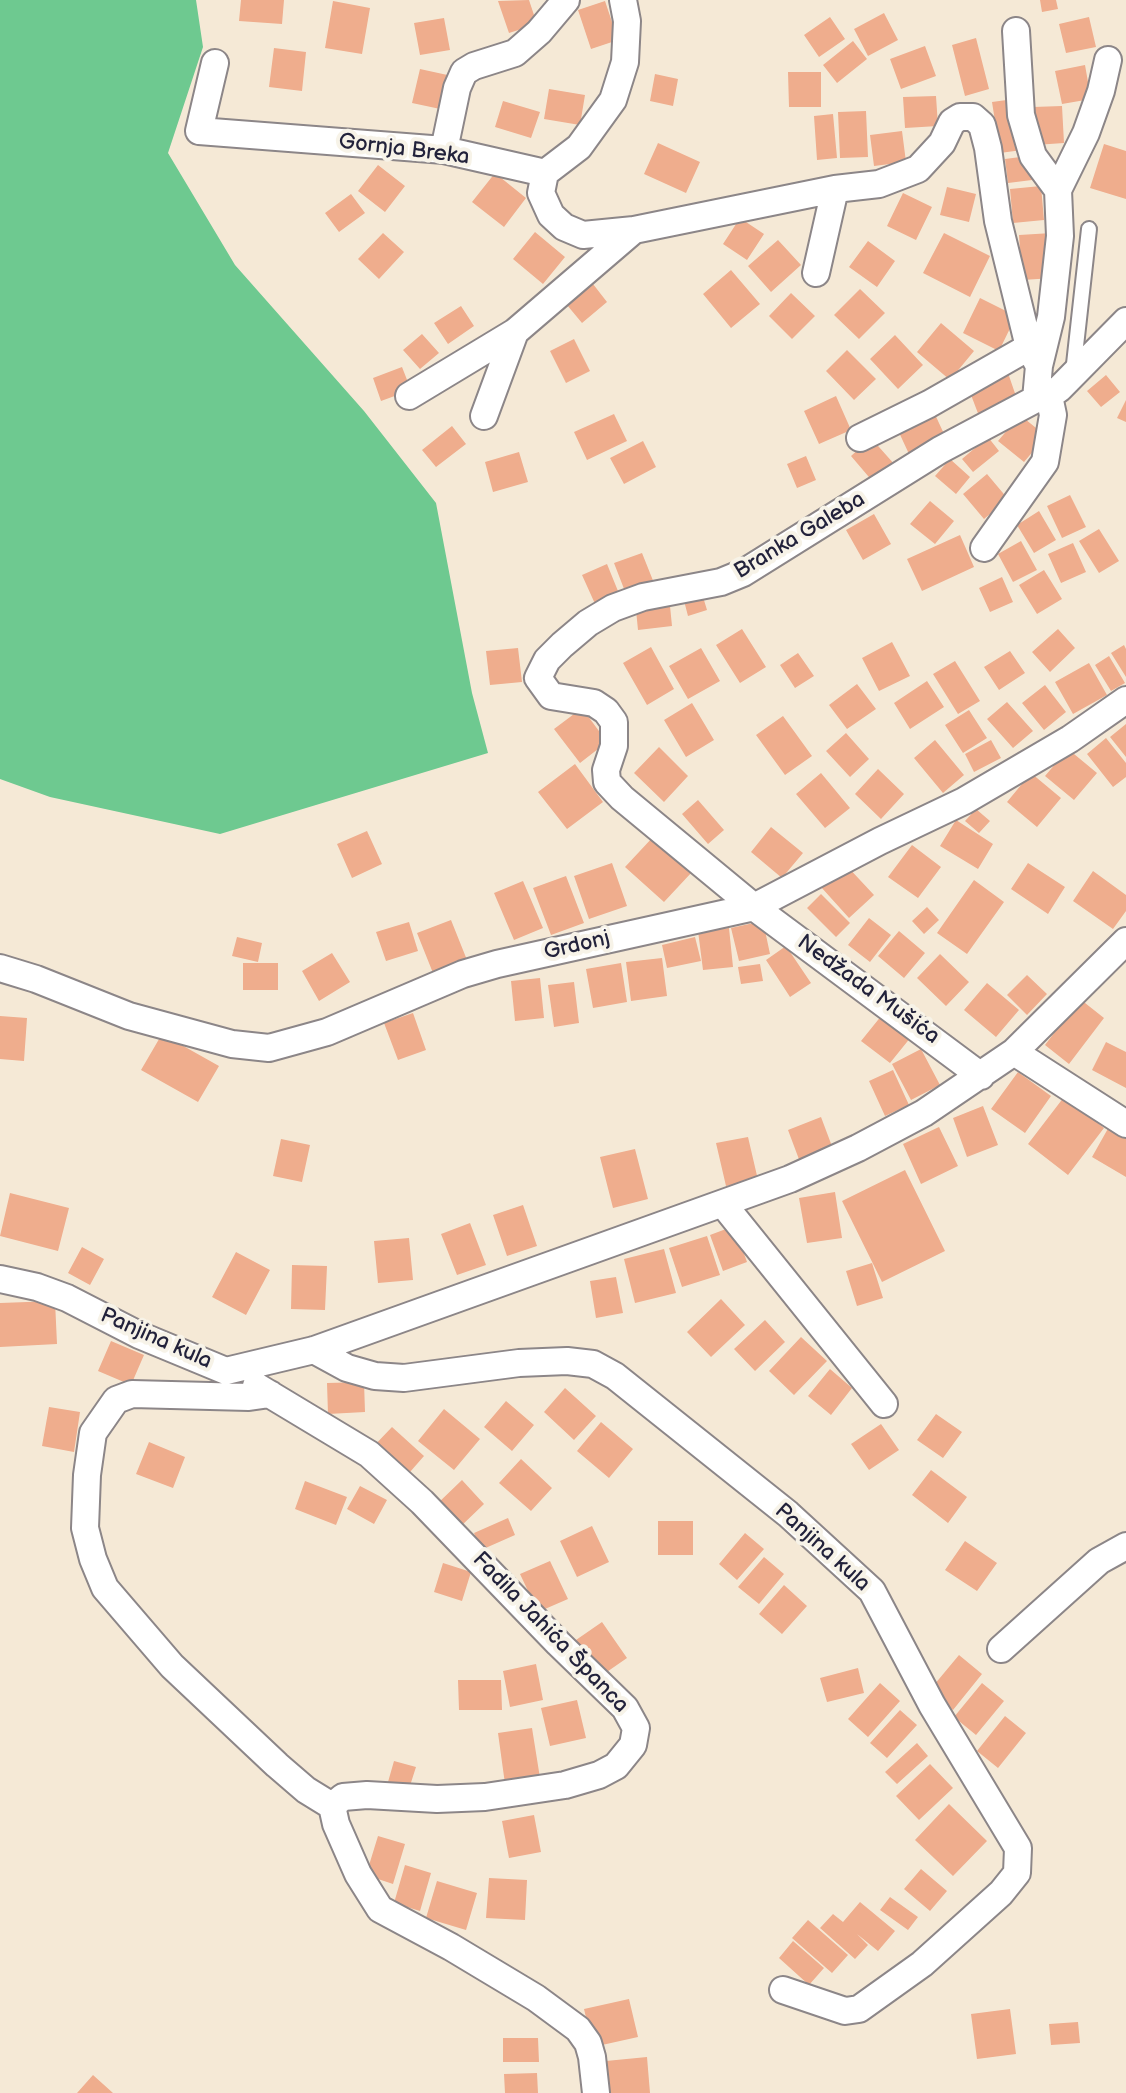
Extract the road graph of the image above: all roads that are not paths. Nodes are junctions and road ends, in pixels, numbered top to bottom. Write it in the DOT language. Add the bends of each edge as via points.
graph roads {
  1 [pos="566,0"];
  2 [pos="623,0"];
  3 [pos="1016,31"];
  4 [pos="1108,60"];
  5 [pos="215,63"];
  6 [pos="444,150"];
  7 [pos="545,173"];
  8 [pos="835,189"];
  9 [pos="1058,190"];
  10 [pos="1089,229"];
  11 [pos="634,230"];
  12 [pos="816,273"];
  13 [pos="1126,321"];
  14 [pos="515,332"];
  15 [pos="1034,356"];
  16 [pos="1073,373"];
  17 [pos="409,396"];
  18 [pos="1043,398"];
  19 [pos="484,416"];
  20 [pos="860,438"];
  21 [pos="984,548"];
  22 [pos="1126,700"];
  23 [pos="754,907"];
  24 [pos="1126,941"];
  25 [pos="0,968"];
  26 [pos="36,979"];
  27 [pos="0,990"];
  28 [pos="1014,1052"];
  29 [pos="981,1076"];
  30 [pos="1126,1124"];
  31 [pos="723,1204"];
  32 [pos="0,1279"];
  33 [pos="314,1350"];
  34 [pos="226,1371"];
  35 [pos="270,1394"];
  36 [pos="884,1404"];
  37 [pos="1126,1546"];
  38 [pos="1001,1649"];
  39 [pos="332,1806"];
  40 [pos="783,1990"];
  41 [pos="596,2093"];
  1 -- 6 [label="street" via="515,53 464,72"];
  2 -- 7 [label="street" via="625,62 613,100 579,147"];
  3 -- 9 [label="street" via="1021,115 1033,156"];
  4 -- 9 [label="street" via="1086,133"];
  5 -- 6 [label="street, Gornja Breka" via="199,131"];
  6 -- 7 [label="street, Gornja Breka"];
  7 -- 11 [label="street" via="541,193 551,215 564,227 583,235"];
  8 -- 11 [label="street"];
  8 -- 12 [label="street"];
  8 -- 15 [label="street" via="879,184 918,169 942,143 952,122 973,117 982,125 998,221"];
  9 -- 15 [label="street" via="1061,247 1051,317"];
  10 -- 16 [label="lane"];
  11 -- 14 [label="street"];
  13 -- 16 [label="street, Branka Galeba"];
  14 -- 17 [label="street"];
  14 -- 19 [label="street"];
  15 -- 18 [label="street"];
  15 -- 20 [label="street"];
  16 -- 18 [label="street, Branka Galeba"];
  18 -- 21 [label="street" via="1053,415 1045,462"];
  18 -- 23 [label="street, Branka Galeba" via="940,450 743,573 613,608 588,623 542,667 538,678 551,696 594,703 614,722 607,782"];
  22 -- 23 [label="street, Grdonj" via="964,801"];
  23 -- 26 [label="street, Grdonj" via="497,964 327,1032 269,1048 232,1044 129,1016"];
  23 -- 29 [label="street, Nedžada Mušića"];
  24 -- 28 [label="street, Panjina kula"];
  25 -- 26 [label="street, Grdonj"];
  26 -- 27 [label="street"];
  28 -- 29 [label="street, Panjina kula"];
  28 -- 30 [label="street"];
  29 -- 31 [label="street, Panjina kula" via="858,1148"];
  31 -- 33 [label="street, Panjina kula"];
  31 -- 36 [label="street"];
  32 -- 34 [label="street, Panjina kula" via="67,1298"];
  33 -- 34 [label="street, Panjina kula"];
  33 -- 40 [label="street, Panjina kula" via="347,1368 404,1378 519,1363 593,1364 788,1514 872,1591 932,1705 1018,1848 1017,1873 922,1964 859,2009 845,2011"];
  34 -- 35 [label="street, Fadila Jahića Španca"];
  35 -- 39 [label="street" via="132,1394 116,1400 93,1433 85,1528 105,1588 172,1666 277,1765"];
  35 -- 39 [label="street, Fadila Jahića Španca" via="369,1454 422,1502 625,1708 636,1728 633,1745 616,1766 565,1785 437,1799 343,1797"];
  37 -- 38 [label="street" via="1099,1561"];
  39 -- 41 [label="street" via="358,1874 380,1909 536,1998 578,2029 592,2057"];
}
